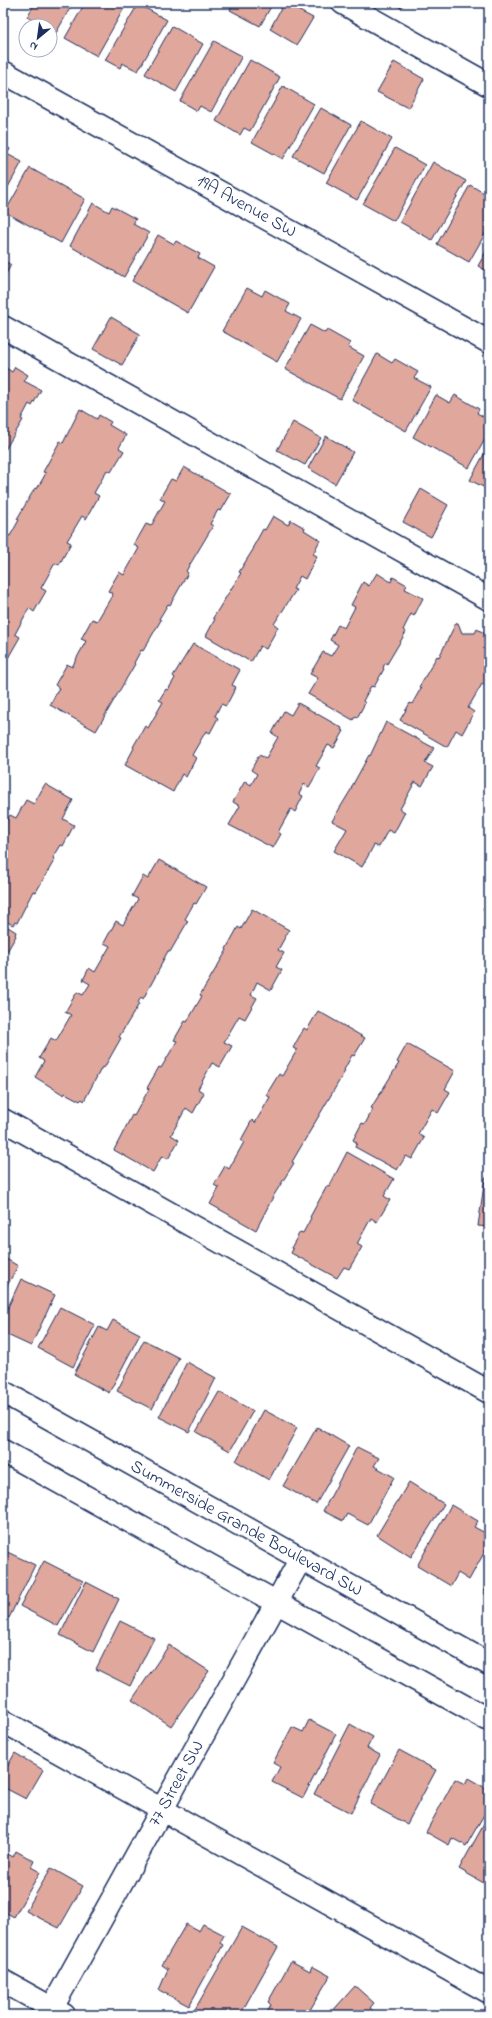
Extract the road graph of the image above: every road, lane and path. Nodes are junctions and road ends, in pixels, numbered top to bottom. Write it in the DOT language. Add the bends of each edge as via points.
graph roads {
  1 [pos="343,3"];
  2 [pos="3,72"];
  3 [pos="489,85"];
  4 [pos="3,327"];
  5 [pos="489,342"];
  6 [pos="489,599"];
  7 [pos="3,1120"];
  8 [pos="3,1392"];
  9 [pos="489,1392"];
  10 [pos="3,1450"];
  11 [pos="300,1560"];
  12 [pos="277,1603"];
  13 [pos="489,1664"];
  14 [pos="3,1720"];
  15 [pos="489,1720"];
  16 [pos="163,1809"];
  17 [pos="3,1981"];
  18 [pos="489,1992"];
  19 [pos="58,2012"];
  1 -- 3 [label="street"];
  2 -- 5 [label="street, 19A Avenue SW"];
  4 -- 6 [label="street"];
  7 -- 9 [label="street"];
  8 -- 11 [label="street, Summerside Grande Boulevard SW"];
  10 -- 12 [label="street"];
  11 -- 12 [label="street, 77 Street SW"];
  11 -- 13 [label="street, Summerside Grande Boulevard SW"];
  12 -- 15 [label="street"];
  12 -- 16 [label="street, 77 Street SW"];
  14 -- 16 [label="street"];
  16 -- 18 [label="street"];
  16 -- 19 [label="street, 77 Street SW"];
  17 -- 19 [label="street"];
}
